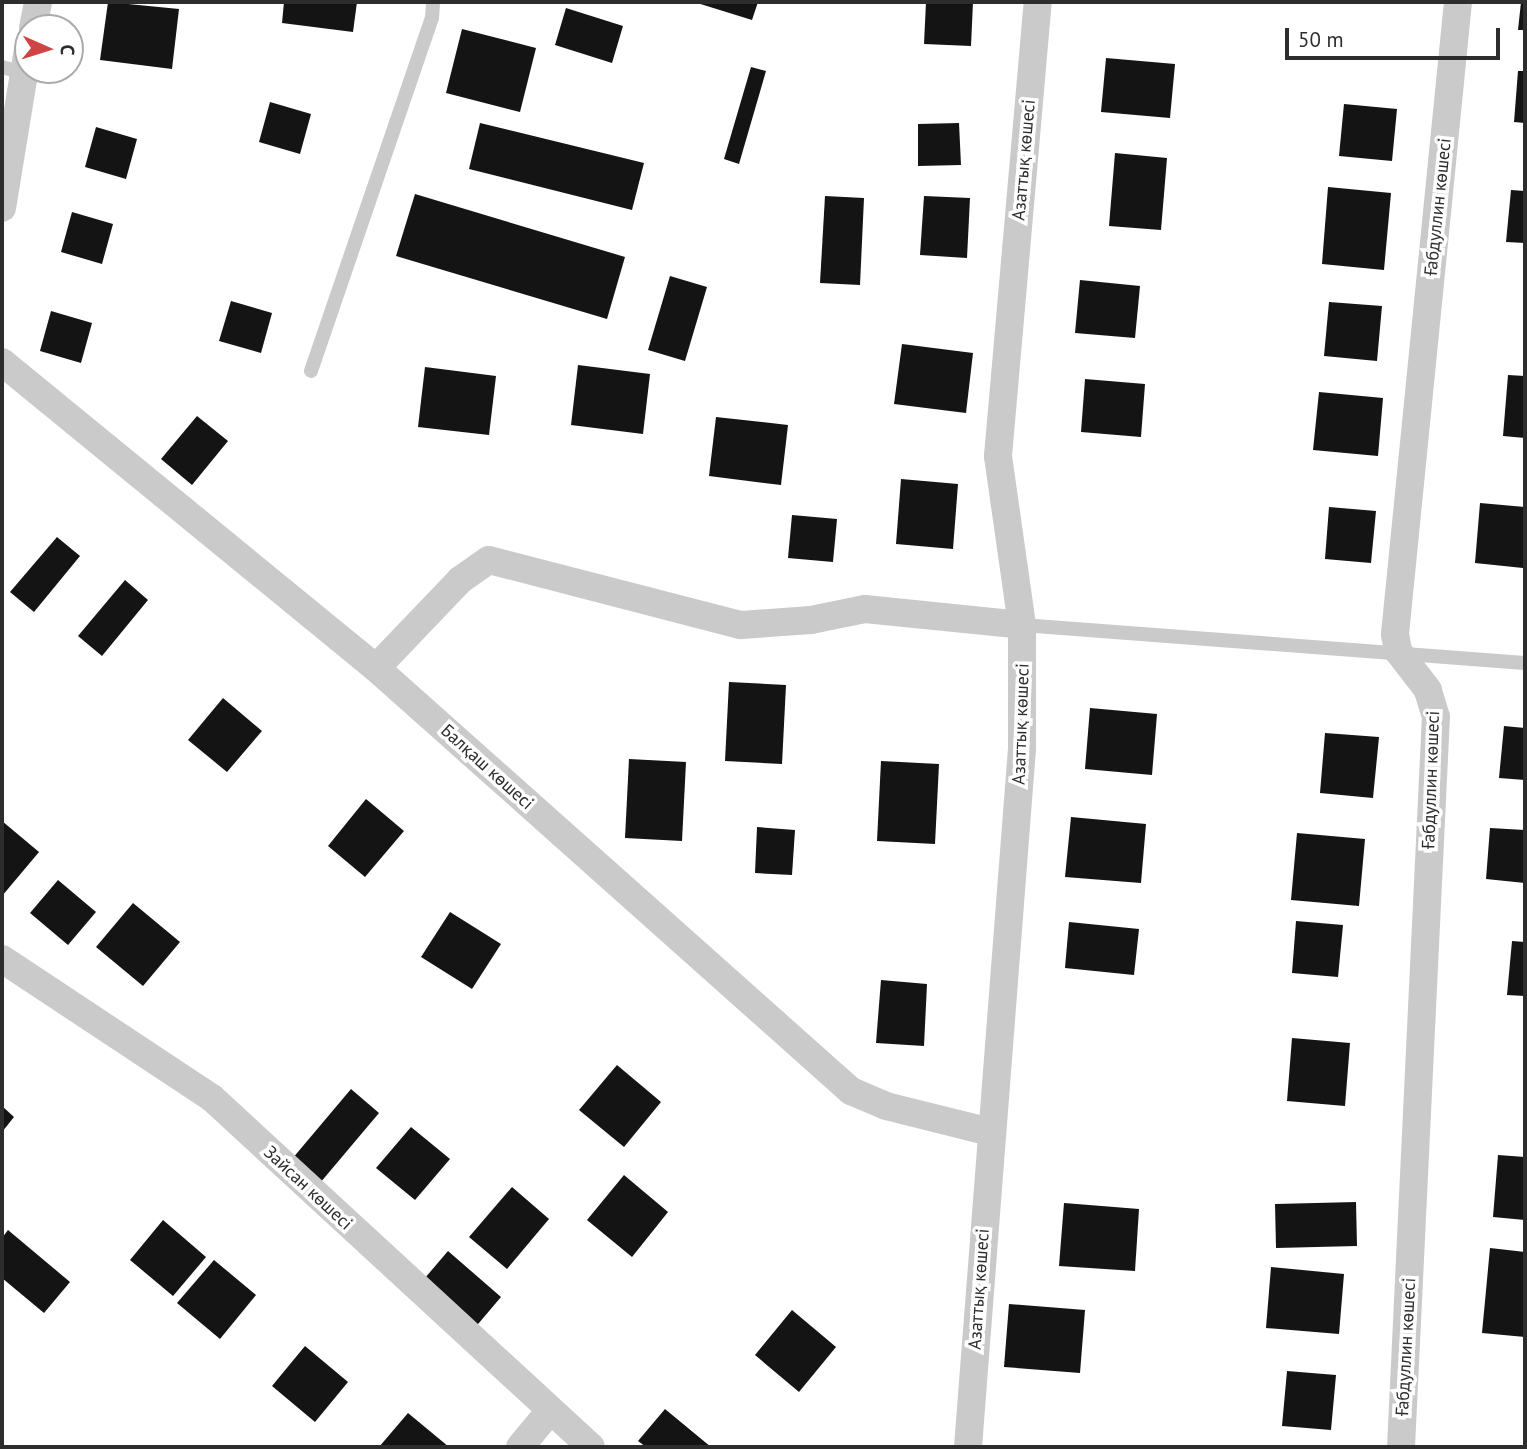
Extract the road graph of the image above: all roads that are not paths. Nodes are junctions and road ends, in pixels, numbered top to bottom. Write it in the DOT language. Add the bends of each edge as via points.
graph roads {
  1 [pos="433,2"];
  2 [pos="1038,2"];
  3 [pos="1458,2"];
  4 [pos="16,84"];
  5 [pos="2,208"];
  6 [pos="2,362"];
  7 [pos="311,371"];
  8 [pos="1022,625"];
  9 [pos="1398,651"];
  10 [pos="1525,663"];
  11 [pos="376,668"];
  12 [pos="2,959"];
  13 [pos="990,1132"];
  14 [pos="549,1412"];
  15 [pos="520,1447"];
  16 [pos="591,1447"];
  17 [pos="968,1447"];
  18 [pos="1401,1447"];
  1 -- 7 [label="lane" via="432,18"];
  2 -- 8 [label="street, Азаттық көшесі" via="998,456"];
  3 -- 9 [label="street, Ғабдуллин көшесі" via="1395,634"];
  4 -- 5 [label="street"];
  6 -- 11 [label="street, Балқаш көшесі"];
  8 -- 9 [label="lane"];
  8 -- 11 [label="street" via="865,609 811,620 741,625 489,560 460,580"];
  8 -- 13 [label="street, Азаттық көшесі" via="1022,748"];
  9 -- 10 [label="lane"];
  9 -- 18 [label="street, Ғабдуллин көшесі" via="1428,690 1436,716"];
  11 -- 13 [label="street, Балқаш көшесі" via="851,1091 886,1106"];
  12 -- 14 [label="street, Зайсан көшесі" via="212,1098"];
  13 -- 17 [label="street, Азаттық көшесі"];
  14 -- 15 [label="street"];
  14 -- 16 [label="street, Зайсан көшесі"];
}
